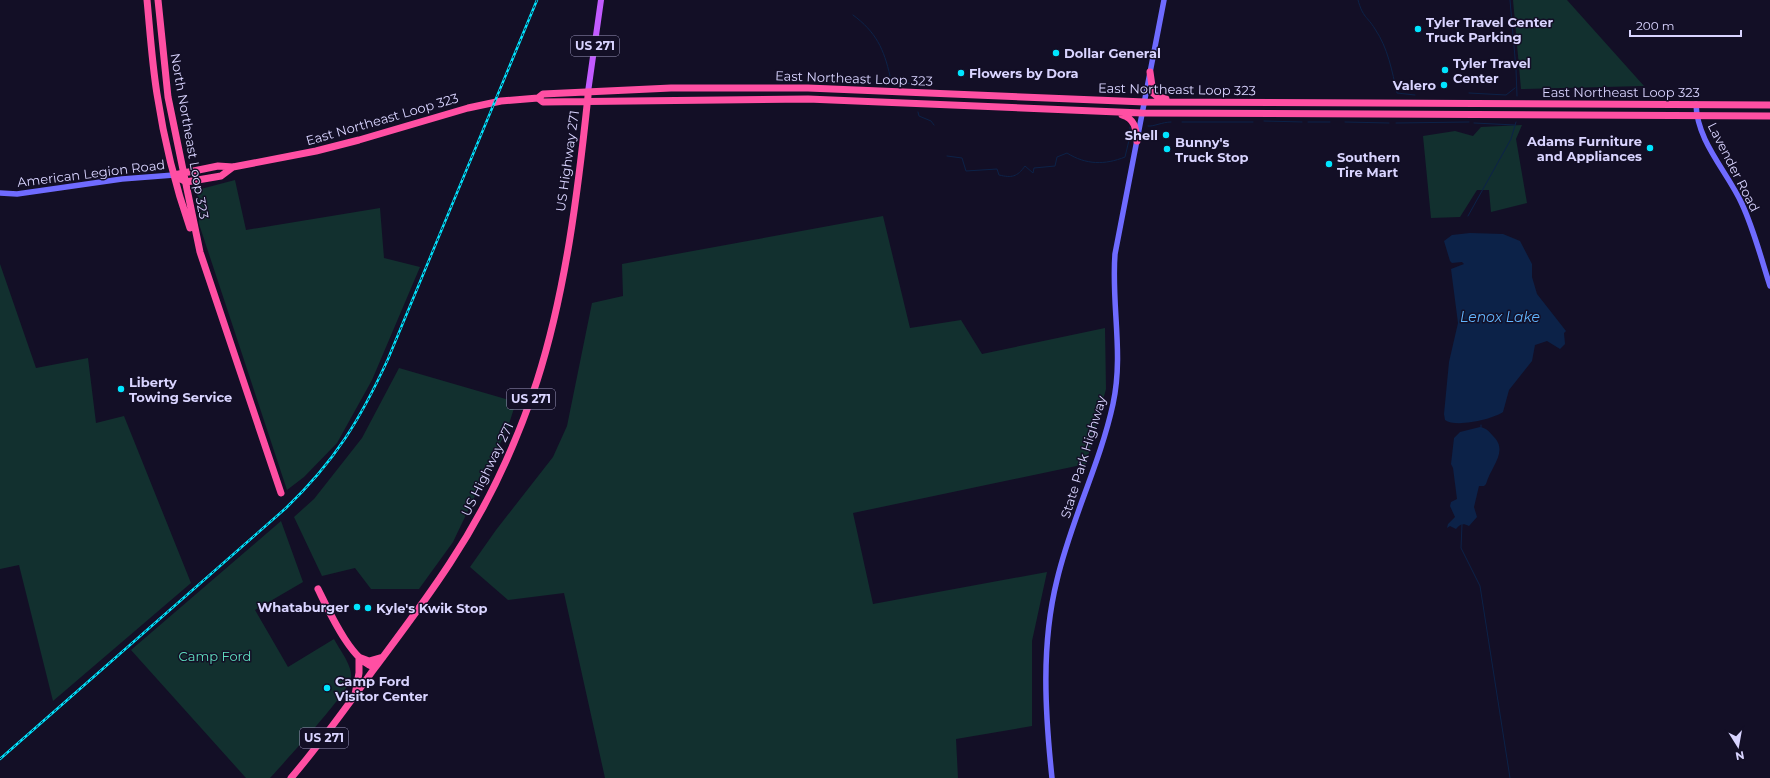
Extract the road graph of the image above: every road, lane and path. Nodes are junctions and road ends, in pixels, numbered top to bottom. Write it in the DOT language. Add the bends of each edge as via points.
graph roads {
  1 [pos="147,0"];
  2 [pos="158,0"];
  3 [pos="601,0"];
  4 [pos="1164,0"];
  5 [pos="1150,72"];
  6 [pos="166,81"];
  7 [pos="155,83"];
  8 [pos="734,87"];
  9 [pos="671,88"];
  10 [pos="846,89"];
  11 [pos="588,92"];
  12 [pos="933,92"];
  13 [pos="538,98"];
  14 [pos="671,99"];
  15 [pos="734,99"];
  16 [pos="1056,99"];
  17 [pos="588,100"];
  18 [pos="846,100"];
  19 [pos="1144,102"];
  20 [pos="1180,102"];
  21 [pos="1227,102"];
  22 [pos="1335,102"];
  23 [pos="1421,103"];
  24 [pos="932,104"];
  25 [pos="1696,104"];
  26 [pos="1770,105"];
  27 [pos="1055,110"];
  28 [pos="1114,112"];
  29 [pos="1142,113"];
  30 [pos="1226,113"];
  31 [pos="1335,114"];
  32 [pos="1420,114"];
  33 [pos="1696,116"];
  34 [pos="1770,116"];
  35 [pos="1137,141"];
  36 [pos="233,168"];
  37 [pos="184,173"];
  38 [pos="174,175"];
  39 [pos="186,182"];
  40 [pos="0,194"];
  41 [pos="200,252"];
  42 [pos="1770,286"];
  43 [pos="281,493"];
  44 [pos="318,589"];
  45 [pos="384,656"];
  46 [pos="359,657"];
  47 [pos="375,667"];
  48 [pos="355,696"];
  49 [pos="291,778"];
  50 [pos="1052,778"];
  1 -- 7 [label="highway, North Northeast Loop 323"];
  2 -- 6 [label="highway, North Northeast Loop 323"];
  3 -- 11 [label="main road, US Highway 271 / US 271"];
  4 -- 5 [label="main road, State Park Highway"];
  5 -- 19 [label="main road, State Park Highway"];
  5 -- 20 [label="highway" via="1154,94 1160,98"];
  6 -- 7 [label="highway"];
  6 -- 37 [label="highway, North Northeast Loop 323"];
  7 -- 38 [label="highway, North Northeast Loop 323"];
  8 -- 9 [label="highway, East Northeast Loop 323"];
  8 -- 10 [label="highway, East Northeast Loop 323"];
  8 -- 15 [label="highway"];
  9 -- 11 [label="highway, East Northeast Loop 323"];
  9 -- 14 [label="highway"];
  10 -- 12 [label="highway, East Northeast Loop 323"];
  10 -- 18 [label="highway"];
  11 -- 13 [label="highway, East Northeast Loop 323" via="543,94"];
  11 -- 17 [label="highway, US Highway 271 / US 271"];
  12 -- 16 [label="highway, East Northeast Loop 323"];
  12 -- 24 [label="highway"];
  13 -- 17 [label="highway, East Northeast Loop 323" via="543,102"];
  13 -- 36 [label="highway, East Northeast Loop 323" via="475,106 344,144"];
  14 -- 15 [label="highway, East Northeast Loop 323"];
  14 -- 17 [label="highway, East Northeast Loop 323"];
  15 -- 18 [label="highway, East Northeast Loop 323"];
  16 -- 19 [label="highway, East Northeast Loop 323"];
  16 -- 27 [label="highway"];
  17 -- 45 [label="highway, US Highway 271 / US 271" via="560,295 546,353 526,412 502,471 468,534"];
  18 -- 24 [label="highway, East Northeast Loop 323"];
  19 -- 20 [label="highway, East Northeast Loop 323"];
  19 -- 29 [label="main road, State Park Highway"];
  20 -- 21 [label="highway, East Northeast Loop 323"];
  21 -- 22 [label="highway, East Northeast Loop 323"];
  21 -- 30 [label="highway"];
  22 -- 23 [label="highway, East Northeast Loop 323"];
  22 -- 31 [label="highway"];
  23 -- 25 [label="highway, East Northeast Loop 323"];
  23 -- 32 [label="highway"];
  24 -- 27 [label="highway, East Northeast Loop 323"];
  25 -- 26 [label="highway, East Northeast Loop 323"];
  25 -- 33 [label="main road, Lavender Road"];
  27 -- 28 [label="highway, East Northeast Loop 323"];
  28 -- 29 [label="highway, East Northeast Loop 323"];
  28 -- 35 [label="highway" via="1133,121"];
  29 -- 30 [label="highway, East Northeast Loop 323"];
  29 -- 35 [label="main road, State Park Highway"];
  30 -- 31 [label="highway, East Northeast Loop 323"];
  31 -- 32 [label="highway, East Northeast Loop 323"];
  32 -- 33 [label="highway, East Northeast Loop 323"];
  33 -- 34 [label="highway, East Northeast Loop 323"];
  33 -- 42 [label="main road, Lavender Road" via="1705,140 1742,203"];
  35 -- 50 [label="main road, State Park Highway" via="1115,254 1118,362 1113,404 1059,573 1049,624 1046,680"];
  36 -- 37 [label="highway, East Northeast Loop 323" via="218,166"];
  36 -- 39 [label="highway, East Northeast Loop 323" via="221,176"];
  37 -- 38 [label="highway, American Legion Road"];
  37 -- 39 [label="highway, North Northeast Loop 323"];
  38 -- 39 [label="highway"];
  38 -- 40 [label="main road, American Legion Road" via="122,179 23,194"];
  38 -- 41 [label="highway, North Northeast Loop 323"];
  39 -- 41 [label="highway, North Northeast Loop 323"];
  41 -- 43 [label="highway, North Northeast Loop 323"];
  44 -- 46 [label="highway" via="344,636"];
  45 -- 46 [label="highway" via="369,661"];
  45 -- 47 [label="highway, US Highway 271 / US 271"];
  46 -- 47 [label="highway"];
  46 -- 48 [label="highway"];
  47 -- 48 [label="highway, US Highway 271 / US 271"];
  48 -- 49 [label="highway, US Highway 271 / US 271"];
}
